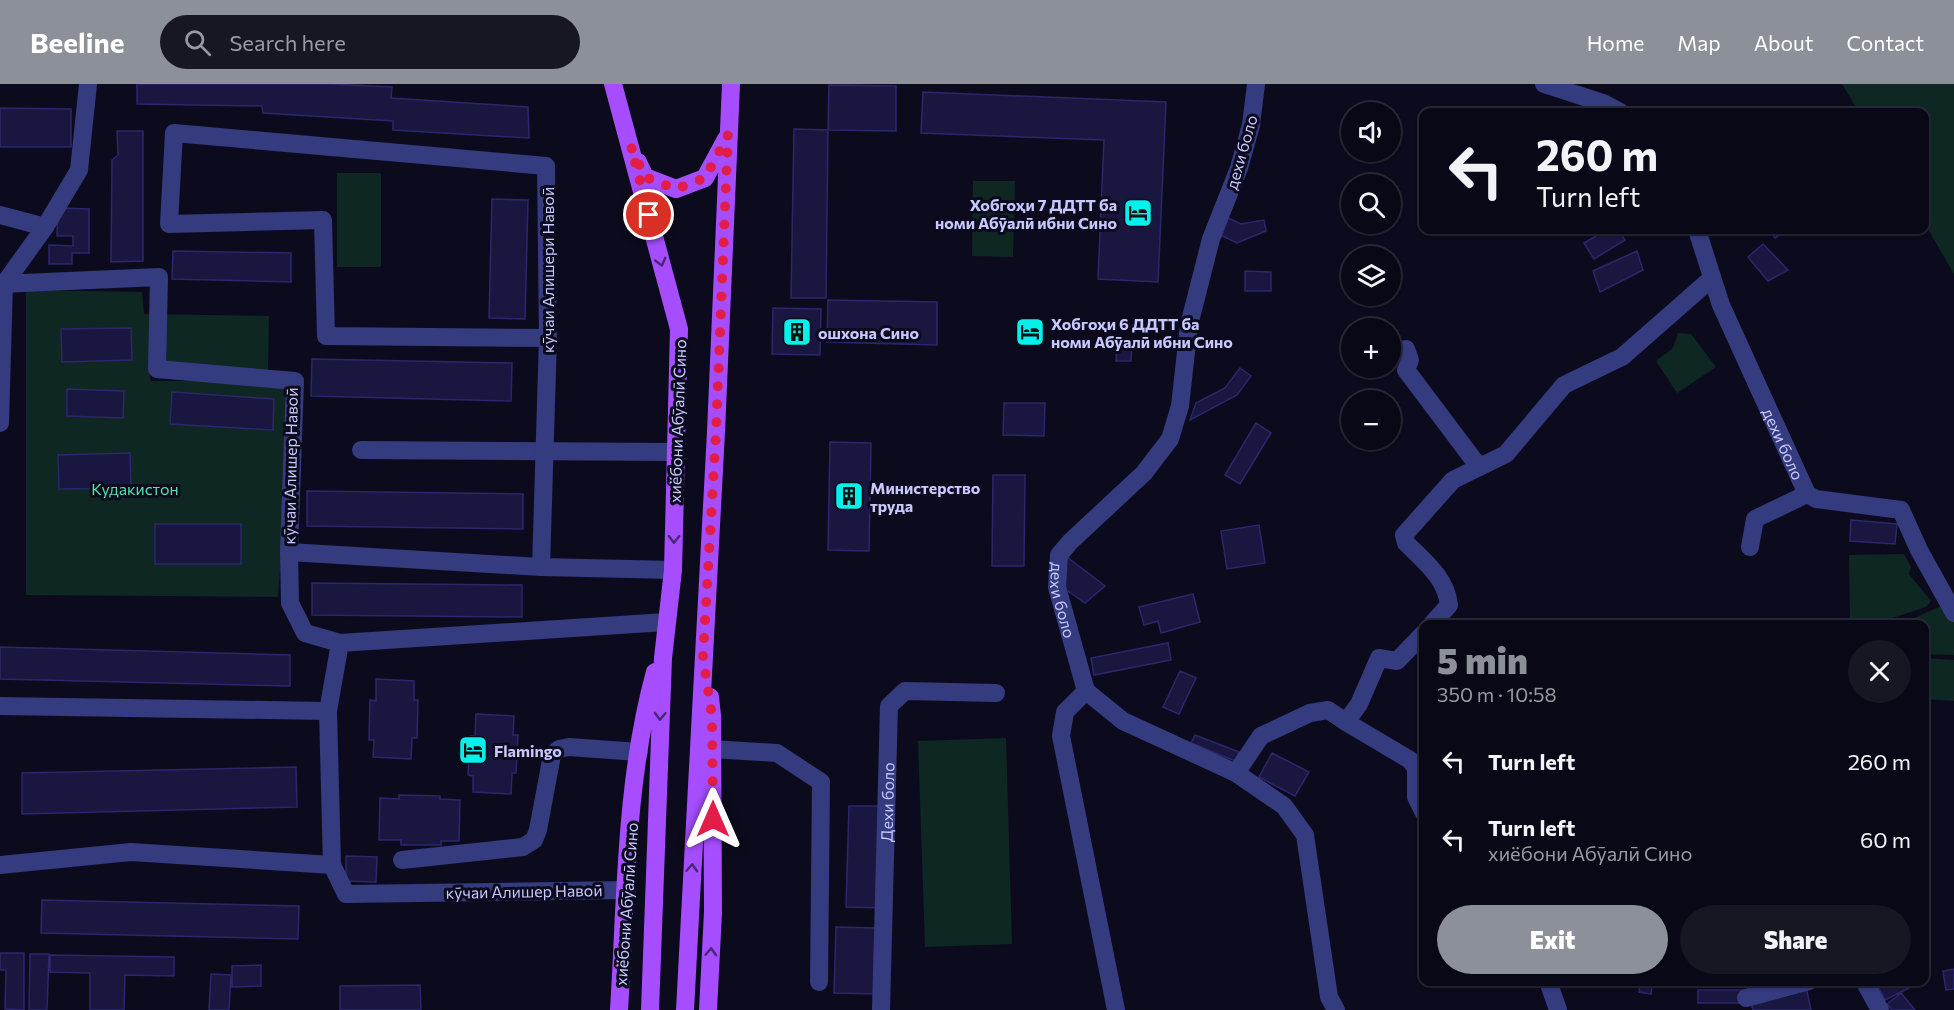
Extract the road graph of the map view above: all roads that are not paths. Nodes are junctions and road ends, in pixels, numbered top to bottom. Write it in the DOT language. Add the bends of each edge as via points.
graph roads {
  1 [pos="88,84"];
  2 [pos="613,84"];
  3 [pos="731,84"];
  4 [pos="1256,84"];
  5 [pos="1544,84"];
  6 [pos="1612,108"];
  7 [pos="728,135"];
  8 [pos="631,147"];
  9 [pos="0,215"];
  10 [pos="45,227"];
  11 [pos="1698,234"];
  12 [pos="1712,278"];
  13 [pos="2,284"];
  14 [pos="548,338"];
  15 [pos="1406,349"];
  16 [pos="0,413"];
  17 [pos="0,423"];
  18 [pos="361,450"];
  19 [pos="676,452"];
  20 [pos="544,453"];
  21 [pos="1479,467"];
  22 [pos="1807,494"];
  23 [pos="1750,547"];
  24 [pos="289,552"];
  25 [pos="541,567"];
  26 [pos="673,570"];
  27 [pos="1954,613"];
  28 [pos="1436,620"];
  29 [pos="666,622"];
  30 [pos="1419,638"];
  31 [pos="340,642"];
  32 [pos="703,657"];
  33 [pos="663,658"];
  34 [pos="1086,691"];
  35 [pos="996,693"];
  36 [pos="0,706"];
  37 [pos="328,711"];
  38 [pos="1346,723"];
  39 [pos="712,749"];
  40 [pos="639,752"];
  41 [pos="1236,773"];
  42 [pos="1419,803"];
  43 [pos="402,860"];
  44 [pos="0,865"];
  45 [pos="332,865"];
  46 [pos="627,890"];
  47 [pos="819,982"];
  48 [pos="1550,986"];
  49 [pos="1790,986"];
  50 [pos="1867,986"];
  51 [pos="1746,998"];
  52 [pos="619,1010"];
  53 [pos="650,1010"];
  54 [pos="685,1010"];
  55 [pos="708,1010"];
  56 [pos="881,1010"];
  57 [pos="1116,1010"];
  58 [pos="1336,1010"];
  59 [pos="1558,1010"];
  60 [pos="1880,1010"];
  1 -- 10 [label="street" via="79,170"];
  2 -- 8 [label="main road, хиёбони Абӯалӣ Сино"];
  3 -- 7 [label="main road"];
  4 -- 34 [label="street, дехи боло" via="1251,125 1211,239 1189,325 1180,406 1170,439 1144,473 1059,555 1057,586"];
  5 -- 6 [label="street"];
  7 -- 8 [label="main road" via="705,178 676,189 645,177"];
  7 -- 32 [label="main road"];
  8 -- 19 [label="main road, хиёбони Абӯалӣ Сино, one-way" via="679,329"];
  9 -- 10 [label="street"];
  10 -- 13 [label="street"];
  11 -- 12 [label="street, дехи боло"];
  12 -- 21 [label="street" via="1622,357 1564,385 1506,454"];
  12 -- 22 [label="street, дехи боло" via="1720,305"];
  13 -- 16 [label="street"];
  13 -- 24 [label="street, кӯчаи Алишер Навоӣ" via="159,277 157,369 295,381"];
  14 -- 14 [label="street, кӯчаи Алишери Навоӣ" via="326,336 323,220 169,224 174,133 546,166"];
  14 -- 20 [label="street, кӯчаи Алишери Навоӣ"];
  15 -- 21 [label="street" via="1410,360 1406,370"];
  16 -- 17 [label="street"];
  18 -- 20 [label="street"];
  19 -- 20 [label="street"];
  19 -- 26 [label="main road, хиёбони Абӯалӣ Сино, one-way"];
  20 -- 25 [label="street, кӯчаи Алишери Навоӣ"];
  21 -- 28 [label="street" via="1453,480 1404,535 1406,543 1443,582 1448,593 1449,605"];
  22 -- 23 [label="street" via="1755,519"];
  22 -- 27 [label="street, дехи боло" via="1816,499 1901,510 1918,550"];
  24 -- 25 [label="street, кӯчаи Алишер Навоӣ"];
  24 -- 31 [label="street" via="290,603 305,633"];
  25 -- 26 [label="street, кӯчаи Алишер Навоӣ"];
  26 -- 29 [label="main road, хиёбони Абӯалӣ Сино"];
  29 -- 31 [label="street"];
  29 -- 33 [label="main road, хиёбони Абӯалӣ Сино"];
  30 -- 38 [label="street" via="1397,661 1379,658"];
  31 -- 37 [label="street, кӯчаи Алишер Навоӣ"];
  32 -- 39 [label="main road" via="712,716"];
  54 -- 32 [label="main road, one-way"];
  33 -- 40 [label="main road, хиёбони Абӯалӣ Сино" via="648,695"];
  33 -- 53 [label="main road, хиёбони Абӯалӣ Сино, one-way"];
  34 -- 41 [label="street" via="1123,722"];
  34 -- 57 [label="street" via="1065,712 1060,736"];
  35 -- 56 [label="street, Дехи боло" via="905,692 889,706"];
  36 -- 37 [label="street"];
  37 -- 45 [label="street, кӯчаи Алишер Навоӣ"];
  38 -- 41 [label="street" via="1328,710 1310,713 1261,736"];
  38 -- 42 [label="street" via="1410,760 1416,768"];
  39 -- 47 [label="street" via="777,753 821,782"];
  55 -- 39 [label="main road, one-way" via="713,912"];
  40 -- 43 [label="street" via="559,749 552,755 538,830 534,840 523,847"];
  40 -- 46 [label="main road, хиёбони Абӯалӣ Сино"];
  41 -- 58 [label="street" via="1284,806 1305,835 1329,997"];
  44 -- 45 [label="street" via="131,852"];
  45 -- 46 [label="street, кӯчаи Алишер Навоӣ" via="346,894"];
  46 -- 52 [label="main road, хиёбони Абӯалӣ Сино"];
  48 -- 59 [label="street"];
  49 -- 51 [label="street"];
  50 -- 60 [label="street"];
}
